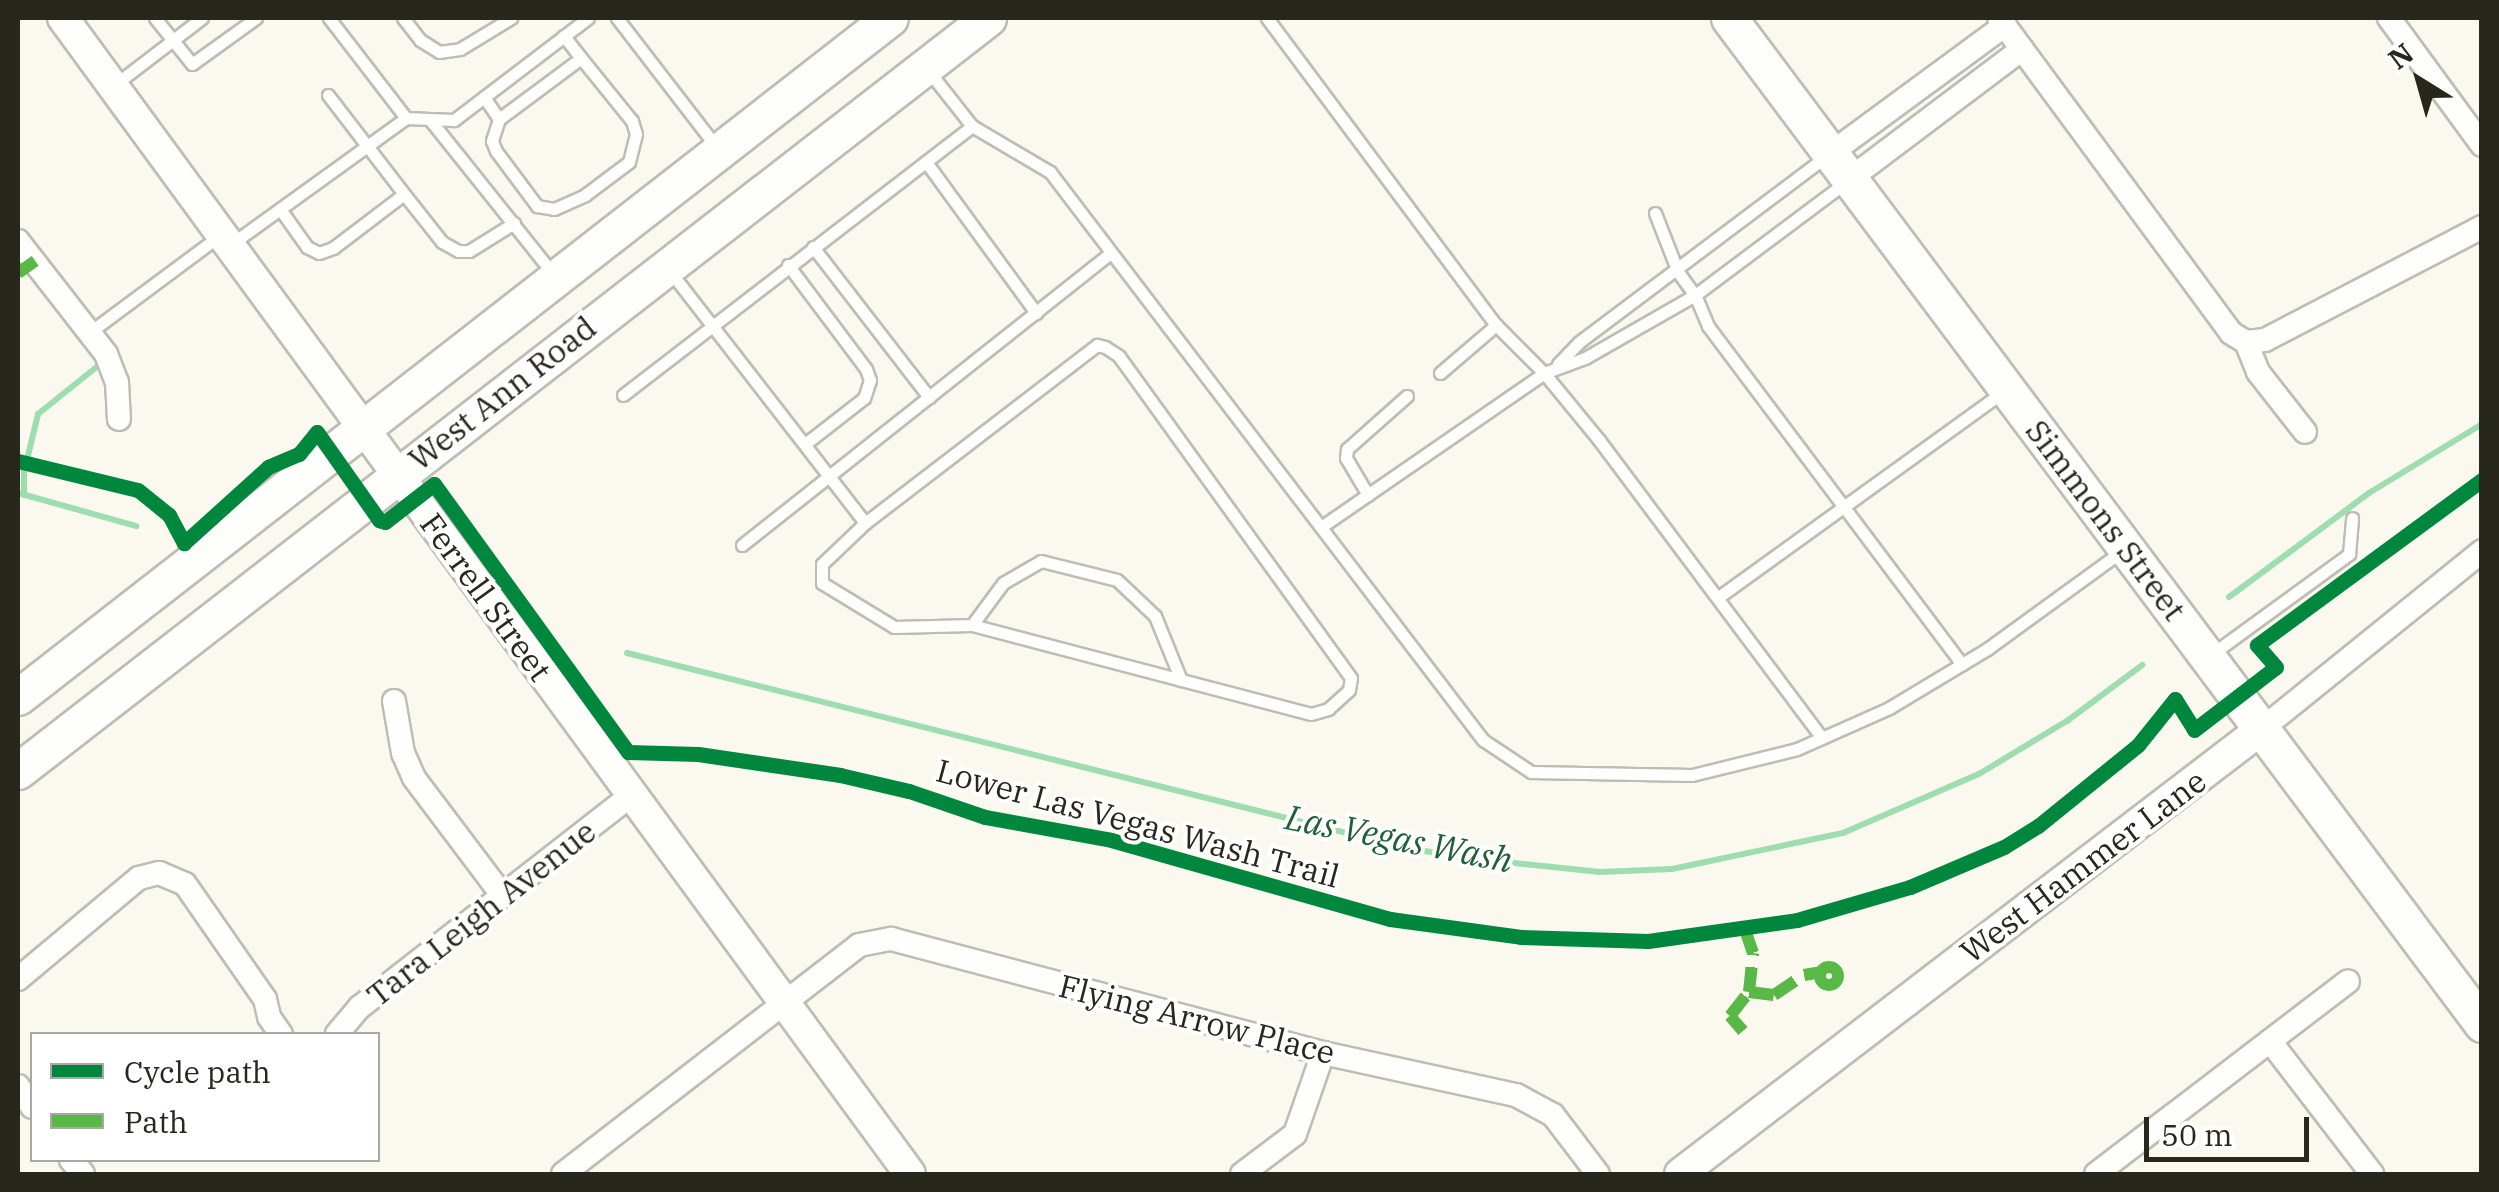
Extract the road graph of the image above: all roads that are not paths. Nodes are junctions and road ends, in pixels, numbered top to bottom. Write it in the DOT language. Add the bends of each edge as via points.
graph roads {
  1 [pos="63,18"];
  2 [pos="155,18"];
  3 [pos="202,18"];
  4 [pos="256,18"];
  5 [pos="330,18"];
  6 [pos="404,18"];
  7 [pos="512,18"];
  8 [pos="588,18"];
  9 [pos="617,18"];
  10 [pos="888,18"];
  11 [pos="988,18"];
  12 [pos="1267,18"];
  13 [pos="1730,18"];
  14 [pos="2389,18"];
  15 [pos="2002,21"];
  16 [pos="564,36"];
  17 [pos="170,42"];
  18 [pos="2022,49"];
  19 [pos="581,58"];
  20 [pos="924,66"];
  21 [pos="114,86"];
  22 [pos="328,95"];
  23 [pos="484,97"];
  24 [pos="406,118"];
  25 [pos="499,119"];
  26 [pos="431,121"];
  27 [pos="972,126"];
  28 [pos="2482,145"];
  29 [pos="366,147"];
  30 [pos="719,151"];
  31 [pos="926,162"];
  32 [pos="1841,166"];
  33 [pos="404,194"];
  34 [pos="280,209"];
  35 [pos="1655,213"];
  36 [pos="514,223"];
  37 [pos="2482,227"];
  38 [pos="226,240"];
  39 [pos="18,241"];
  40 [pos="813,246"];
  41 [pos="1112,253"];
  42 [pos="788,265"];
  43 [pos="667,266"];
  44 [pos="1678,272"];
  45 [pos="556,277"];
  46 [pos="1694,295"];
  47 [pos="1036,313"];
  48 [pos="712,323"];
  49 [pos="1496,325"];
  50 [pos="90,332"];
  51 [pos="2246,342"];
  52 [pos="1557,366"];
  53 [pos="1440,373"];
  54 [pos="1544,373"];
  55 [pos="2008,389"];
  56 [pos="623,394"];
  57 [pos="1408,396"];
  58 [pos="929,397"];
  59 [pos="119,419"];
  60 [pos="362,427"];
  61 [pos="2305,432"];
  62 [pos="805,444"];
  63 [pos="396,475"];
  64 [pos="829,476"];
  65 [pos="1368,495"];
  66 [pos="1845,506"];
  67 [pos="2352,518"];
  68 [pos="865,523"];
  69 [pos="1321,527"];
  70 [pos="742,545"];
  71 [pos="2127,548"];
  72 [pos="2482,551"];
  73 [pos="1720,596"];
  74 [pos="972,625"];
  75 [pos="2208,656"];
  76 [pos="1962,664"];
  77 [pos="1181,680"];
  78 [pos="18,696"];
  79 [pos="394,702"];
  80 [pos="2263,728"];
  81 [pos="1822,738"];
  82 [pos="18,770"];
  83 [pos="630,796"];
  84 [pos="503,896"];
  85 [pos="18,978"];
  86 [pos="2348,981"];
  87 [pos="782,1004"];
  88 [pos="2482,1024"];
  89 [pos="281,1032"];
  90 [pos="339,1032"];
  91 [pos="2270,1042"];
  92 [pos="1323,1053"];
  93 [pos="562,1174"];
  94 [pos="910,1174"];
  95 [pos="1242,1174"];
  96 [pos="1598,1174"];
  97 [pos="1680,1174"];
  98 [pos="2096,1174"];
  99 [pos="2372,1174"];
  1 -- 21 [label="street, Ferrell Street"];
  2 -- 17 [label="lane"];
  3 -- 17 [label="lane"];
  4 -- 17 [label="lane" via="192,64"];
  5 -- 24 [label="lane"];
  6 -- 7 [label="lane" via="439,52 460,49"];
  8 -- 16 [label="lane"];
  9 -- 30 [label="lane"];
  10 -- 20 [label="main road"];
  10 -- 30 [label="main road, West Ann Road"];
  11 -- 20 [label="main road, West Ann Road"];
  12 -- 49 [label="lane"];
  13 -- 32 [label="main road, Simmons Street"];
  14 -- 28 [label="street"];
  15 -- 18 [label="street"];
  15 -- 32 [label="street"];
  16 -- 19 [label="lane"];
  16 -- 23 [label="lane"];
  17 -- 21 [label="lane"];
  18 -- 32 [label="street"];
  18 -- 51 [label="street" via="2230,333"];
  19 -- 25 [label="lane"];
  19 -- 25 [label="lane" via="636,134 628,162 585,195 554,209 538,206 496,151"];
  20 -- 27 [label="lane"];
  20 -- 43 [label="main road, West Ann Road"];
  21 -- 38 [label="street, Ferrell Street"];
  22 -- 29 [label="lane"];
  23 -- 25 [label="lane"];
  23 -- 26 [label="lane" via="454,120"];
  24 -- 26 [label="lane"];
  24 -- 29 [label="lane"];
  26 -- 36 [label="lane"];
  27 -- 31 [label="lane"];
  27 -- 41 [label="lane" via="1050,172"];
  29 -- 33 [label="lane"];
  29 -- 34 [label="lane"];
  30 -- 45 [label="main road, West Ann Road"];
  31 -- 40 [label="lane"];
  31 -- 47 [label="lane"];
  32 -- 44 [label="lane"];
  32 -- 46 [label="lane"];
  32 -- 55 [label="main road, Simmons Street"];
  33 -- 34 [label="lane" via="319,253 307,247"];
  33 -- 36 [label="lane" via="442,242 458,251"];
  34 -- 38 [label="lane"];
  35 -- 44 [label="lane"];
  36 -- 45 [label="lane"];
  37 -- 51 [label="street" via="2265,340"];
  38 -- 50 [label="lane"];
  38 -- 60 [label="street, Ferrell Street"];
  39 -- 50 [label="street"];
  40 -- 42 [label="lane"];
  40 -- 58 [label="lane"];
  41 -- 47 [label="lane"];
  41 -- 69 [label="lane"];
  42 -- 48 [label="lane"];
  42 -- 62 [label="lane" via="870,380 864,398"];
  43 -- 48 [label="lane"];
  43 -- 63 [label="main road, West Ann Road"];
  44 -- 46 [label="lane"];
  44 -- 52 [label="lane" via="1579,342"];
  45 -- 60 [label="main road, West Ann Road"];
  46 -- 52 [label="lane" via="1586,358"];
  46 -- 66 [label="lane" via="1708,326"];
  47 -- 58 [label="lane"];
  48 -- 56 [label="lane"];
  48 -- 62 [label="lane"];
  49 -- 53 [label="lane"];
  49 -- 54 [label="lane"];
  50 -- 59 [label="street" via="117,382"];
  51 -- 61 [label="street" via="2258,372"];
  52 -- 54 [label="lane"];
  54 -- 65 [label="lane"];
  54 -- 73 [label="lane"];
  55 -- 66 [label="lane"];
  55 -- 71 [label="main road, Simmons Street"];
  57 -- 65 [label="lane" via="1346,449"];
  58 -- 64 [label="lane"];
  60 -- 63 [label="street, Ferrell Street"];
  60 -- 78 [label="main road, West Ann Road"];
  62 -- 64 [label="lane"];
  63 -- 82 [label="main road, West Ann Road"];
  63 -- 83 [label="street, Ferrell Street"];
  64 -- 68 [label="lane"];
  64 -- 70 [label="lane"];
  65 -- 69 [label="lane"];
  66 -- 73 [label="lane"];
  66 -- 76 [label="lane"];
  67 -- 75 [label="lane" via="2349,554"];
  68 -- 74 [label="lane" via="822,564 822,583 894,627"];
  68 -- 77 [label="lane" via="1097,345 1106,347 1119,356 1351,678 1342,698 1311,714"];
  69 -- 81 [label="lane" via="1483,740 1531,772 1692,776"];
  71 -- 75 [label="main road, Simmons Street"];
  71 -- 76 [label="lane"];
  72 -- 80 [label="street, West Hammer Lane"];
  73 -- 81 [label="lane"];
  74 -- 77 [label="lane"];
  74 -- 77 [label="lane" via="1003,582 1041,561 1116,580 1155,616"];
  75 -- 80 [label="main road, Simmons Street"];
  76 -- 81 [label="lane" via="1890,708"];
  79 -- 84 [label="street" via="414,778"];
  80 -- 88 [label="main road, Simmons Street"];
  80 -- 97 [label="street, West Hammer Lane"];
  83 -- 84 [label="street, Tara Leigh Avenue"];
  83 -- 87 [label="street, Ferrell Street"];
  84 -- 90 [label="street, Tara Leigh Avenue" via="360,1007"];
  85 -- 89 [label="street" via="139,878 159,873 185,884 266,998"];
  86 -- 91 [label="street"];
  87 -- 92 [label="street, Flying Arrow Place" via="859,945 890,939"];
  87 -- 93 [label="street, Flying Arrow Place"];
  87 -- 94 [label="street, Ferrell Street"];
  91 -- 98 [label="street"];
  91 -- 99 [label="street"];
  92 -- 95 [label="street" via="1295,1134"];
  92 -- 96 [label="street, Flying Arrow Place" via="1538,1104"];
}
